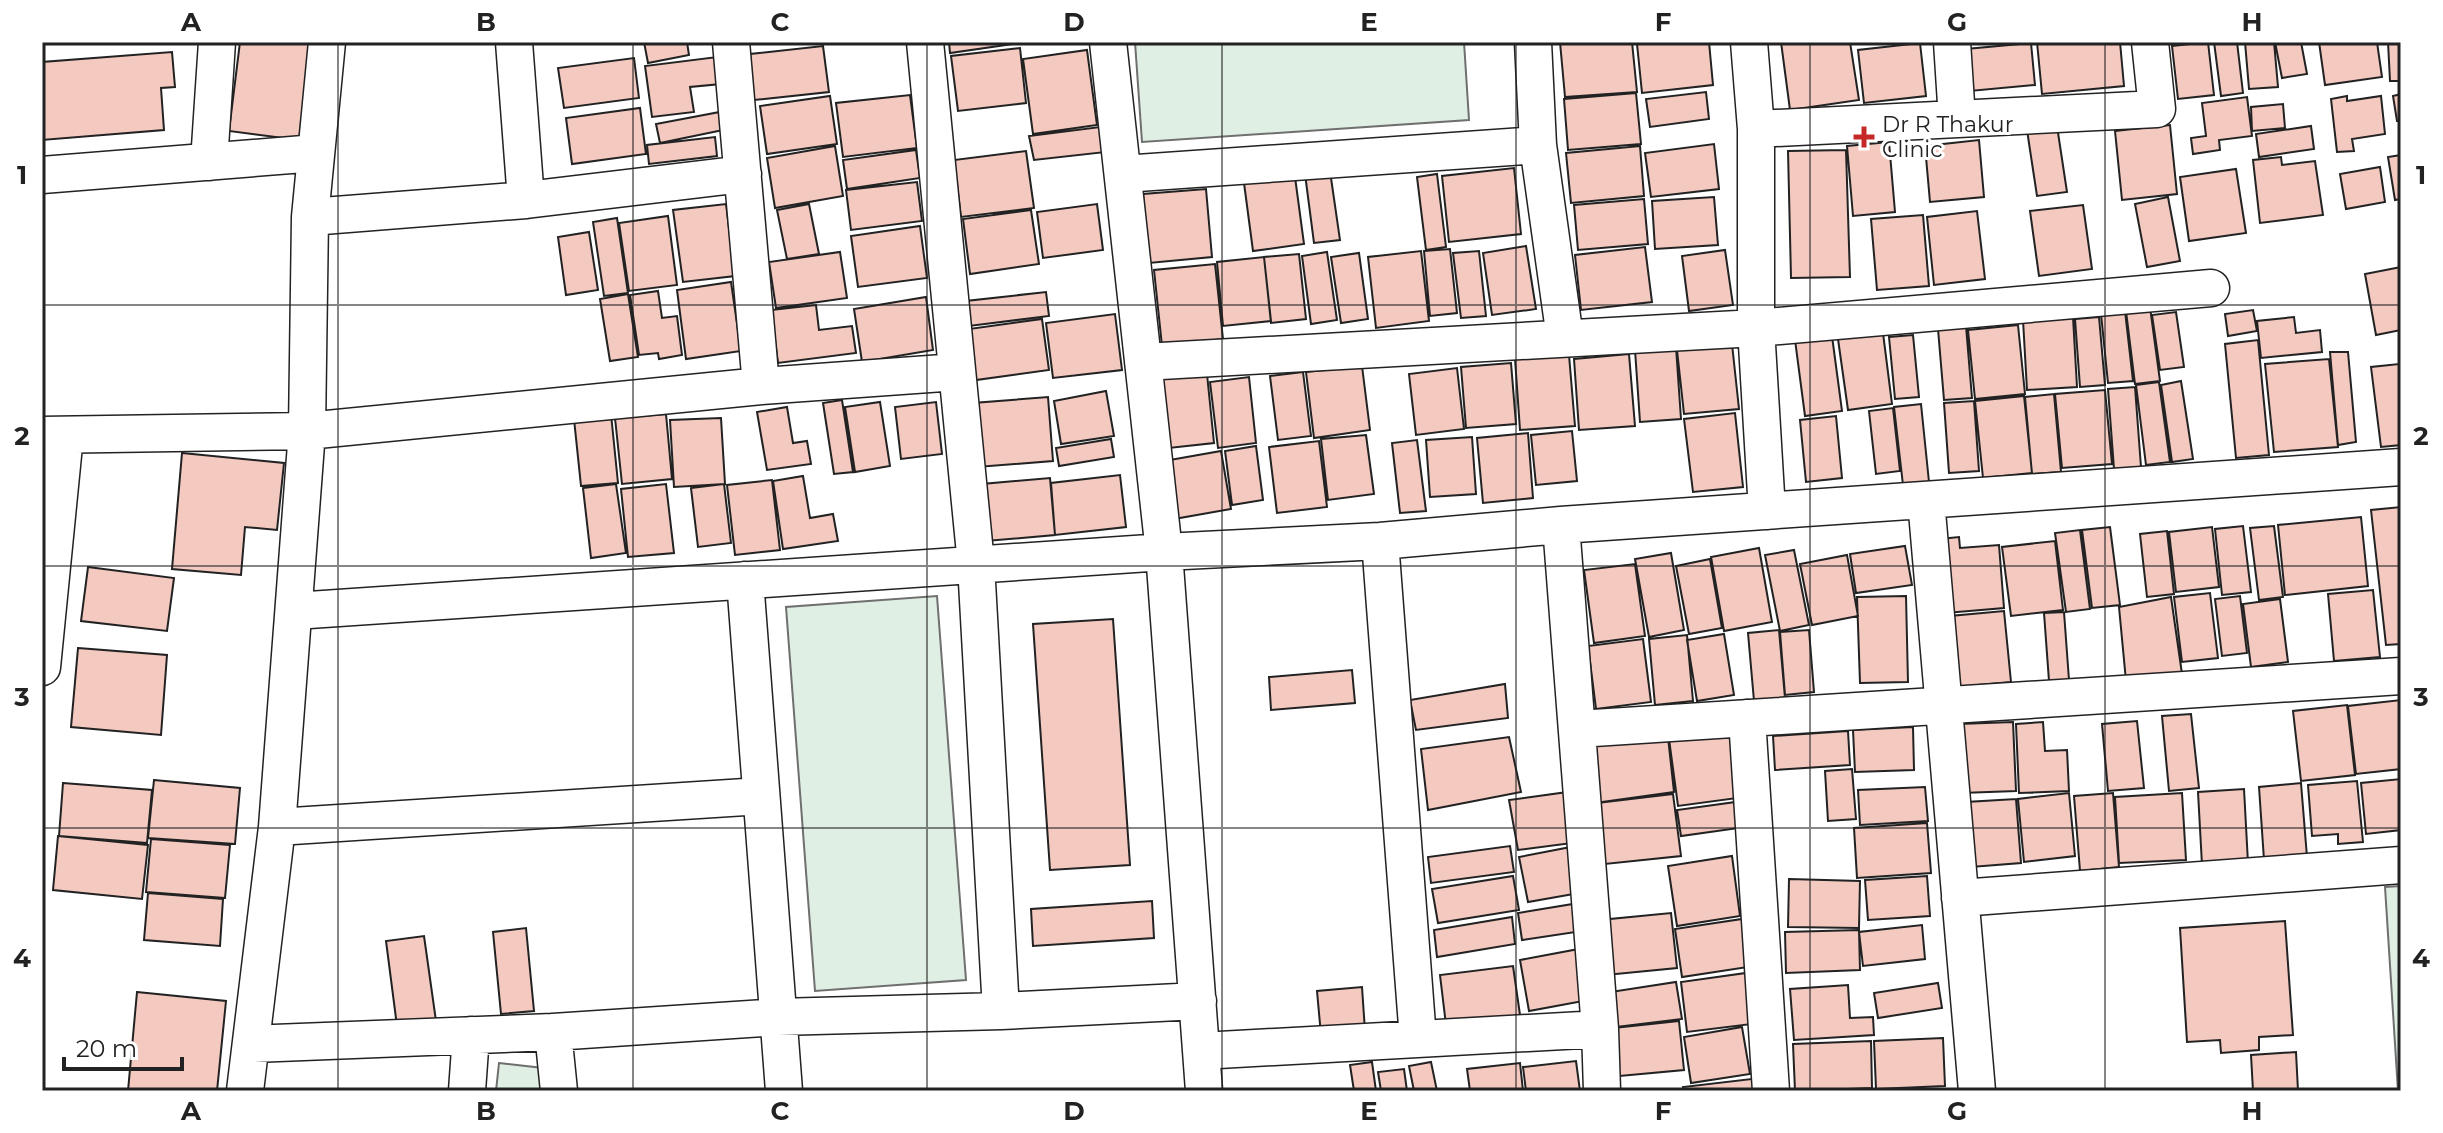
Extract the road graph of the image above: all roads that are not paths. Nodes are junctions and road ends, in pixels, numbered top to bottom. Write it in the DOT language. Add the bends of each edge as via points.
graph roads {
  1 [pos="217,42"];
  2 [pos="327,42"];
  3 [pos="514,42"];
  4 [pos="731,42"];
  5 [pos="925,42"];
  6 [pos="1108,42"];
  7 [pos="1533,42"];
  8 [pos="1749,42"];
  9 [pos="1952,42"];
  10 [pos="2150,42"];
  11 [pos="1957,119"];
  12 [pos="1756,129"];
  13 [pos="1538,145"];
  14 [pos="316,153"];
  15 [pos="209,162"];
  16 [pos="743,174"];
  17 [pos="1123,174"];
  18 [pos="42,175"];
  19 [pos="526,200"];
  20 [pos="310,217"];
  21 [pos="2211,288"];
  22 [pos="1756,328"];
  23 [pos="1565,338"];
  24 [pos="1143,362"];
  25 [pos="957,372"];
  26 [pos="761,386"];
  27 [pos="307,431"];
  28 [pos="54,435"];
  29 [pos="2401,467"];
  30 [pos="1926,500"];
  31 [pos="1767,511"];
  32 [pos="1561,525"];
  33 [pos="1380,541"];
  34 [pos="1164,552"];
  35 [pos="976,564"];
  36 [pos="745,580"];
  37 [pos="294,611"];
  38 [pos="42,667"];
  39 [pos="2401,676"];
  40 [pos="1944,705"];
  41 [pos="1747,718"];
  42 [pos="1578,729"];
  43 [pos="761,796"];
  44 [pos="277,827"];
  45 [pos="2401,865"];
  46 [pos="1960,898"];
  47 [pos="1198,1001"];
  48 [pos="1001,1011"];
  49 [pos="778,1017"];
  50 [pos="1600,1029"];
  51 [pos="553,1032"];
  52 [pos="471,1035"];
  53 [pos="1418,1039"];
  54 [pos="251,1044"];
  55 [pos="1201,1051"];
  56 [pos="245,1091"];
  57 [pos="467,1091"];
  58 [pos="559,1091"];
  59 [pos="784,1091"];
  60 [pos="1204,1091"];
  61 [pos="1602,1091"];
  62 [pos="1771,1091"];
  63 [pos="1977,1091"];
  1 -- 15 [label="street"];
  2 -- 14 [label="street"];
  3 -- 19 [label="street"];
  4 -- 16 [label="street"];
  5 -- 25 [label="street"];
  6 -- 17 [label="street"];
  7 -- 13 [label="street"];
  8 -- 12 [label="street"];
  9 -- 11 [label="street"];
  10 -- 11 [label="street" via="2157,109"];
  11 -- 12 [label="street"];
  12 -- 22 [label="street"];
  13 -- 17 [label="street"];
  13 -- 23 [label="street"];
  14 -- 15 [label="street"];
  14 -- 20 [label="street"];
  15 -- 18 [label="street"];
  16 -- 19 [label="street"];
  16 -- 26 [label="street"];
  17 -- 24 [label="street"];
  19 -- 20 [label="street"];
  20 -- 27 [label="street"];
  21 -- 22 [label="street"];
  22 -- 23 [label="street"];
  22 -- 31 [label="street"];
  23 -- 24 [label="street"];
  24 -- 34 [label="street"];
  25 -- 26 [label="street"];
  25 -- 35 [label="street"];
  26 -- 27 [label="street"];
  27 -- 28 [label="street"];
  27 -- 37 [label="street"];
  28 -- 38 [label="street"];
  29 -- 30 [label="street"];
  30 -- 31 [label="street"];
  30 -- 40 [label="street"];
  31 -- 32 [label="street"];
  32 -- 33 [label="street"];
  32 -- 42 [label="street"];
  33 -- 34 [label="street"];
  33 -- 53 [label="street"];
  34 -- 35 [label="street"];
  34 -- 47 [label="street"];
  35 -- 36 [label="street"];
  35 -- 48 [label="street"];
  36 -- 37 [label="street"];
  36 -- 43 [label="street"];
  37 -- 44 [label="street"];
  39 -- 40 [label="street"];
  40 -- 41 [label="street"];
  40 -- 46 [label="street"];
  41 -- 42 [label="street"];
  41 -- 62 [label="street"];
  42 -- 50 [label="street"];
  43 -- 44 [label="street"];
  43 -- 49 [label="street"];
  44 -- 54 [label="street"];
  45 -- 46 [label="street"];
  46 -- 63 [label="street"];
  47 -- 48 [label="street"];
  47 -- 55 [label="street"];
  48 -- 49 [label="street"];
  49 -- 51 [label="street"];
  49 -- 59 [label="street"];
  50 -- 53 [label="street"];
  50 -- 61 [label="street"];
  51 -- 52 [label="street"];
  51 -- 58 [label="street"];
  52 -- 54 [label="street"];
  52 -- 57 [label="street"];
  53 -- 55 [label="street"];
  54 -- 56 [label="street"];
  55 -- 60 [label="street"];
}
